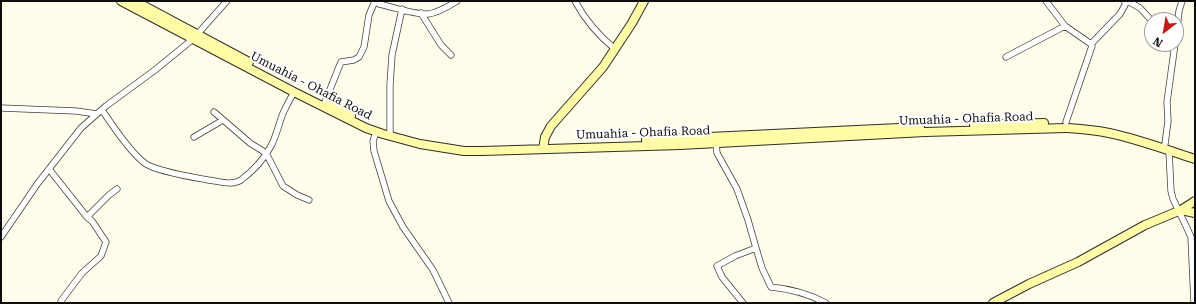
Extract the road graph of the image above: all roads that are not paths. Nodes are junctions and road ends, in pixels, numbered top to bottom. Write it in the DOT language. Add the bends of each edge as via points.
graph roads {
  1 [pos="121,1"];
  2 [pos="134,1"];
  3 [pos="227,1"];
  4 [pos="375,1"];
  5 [pos="457,1"];
  6 [pos="576,1"];
  7 [pos="644,1"];
  8 [pos="1046,1"];
  9 [pos="1125,1"];
  10 [pos="1128,1"];
  11 [pos="1182,1"];
  12 [pos="402,9"];
  13 [pos="1144,12"];
  14 [pos="1179,12"];
  15 [pos="421,13"];
  16 [pos="1065,26"];
  17 [pos="195,37"];
  18 [pos="1091,44"];
  19 [pos="615,49"];
  20 [pos="1174,52"];
  21 [pos="450,55"];
  22 [pos="1006,57"];
  23 [pos="294,92"];
  24 [pos="325,102"];
  25 [pos="1,108"];
  26 [pos="100,112"];
  27 [pos="214,112"];
  28 [pos="223,120"];
  29 [pos="1066,122"];
  30 [pos="1040,125"];
  31 [pos="376,132"];
  32 [pos="390,132"];
  33 [pos="194,137"];
  34 [pos="716,143"];
  35 [pos="543,147"];
  36 [pos="1167,148"];
  37 [pos="266,153"];
  38 [pos="1195,153"];
  39 [pos="1195,159"];
  40 [pos="49,169"];
  41 [pos="117,190"];
  42 [pos="309,200"];
  43 [pos="1195,202"];
  44 [pos="1180,211"];
  45 [pos="1195,213"];
  46 [pos="87,217"];
  47 [pos="1,238"];
  48 [pos="756,248"];
  49 [pos="61,302"];
  50 [pos="449,303"];
  51 [pos="743,303"];
  52 [pos="826,303"];
  53 [pos="994,303"];
  54 [pos="1194,303"];
  1 -- 17 [label="main road, Umuahia - Ohafia Road"];
  2 -- 17 [label="main road, Umuahia - Ohafia Road"];
  3 -- 17 [label="street"];
  4 -- 12 [label="street"];
  4 -- 24 [label="street" via="369,15 364,47 359,57 341,62"];
  5 -- 15 [label="street" via="430,14"];
  6 -- 19 [label="street" via="594,30"];
  7 -- 19 [label="main road"];
  8 -- 16 [label="street"];
  9 -- 18 [label="street" via="1120,14"];
  10 -- 13 [label="street"];
  11 -- 14 [label="street"];
  12 -- 15 [label="street"];
  12 -- 32 [label="street" via="392,55"];
  15 -- 21 [label="street"];
  16 -- 18 [label="street"];
  16 -- 22 [label="street"];
  17 -- 23 [label="main road, Umuahia - Ohafia Road"];
  17 -- 24 [label="main road, Umuahia - Ohafia Road"];
  17 -- 26 [label="street"];
  18 -- 29 [label="street"];
  19 -- 35 [label="main road" via="603,67 551,126"];
  20 -- 36 [label="street" via="1167,102"];
  23 -- 31 [label="main road, Umuahia - Ohafia Road"];
  23 -- 37 [label="street"];
  24 -- 32 [label="main road, Umuahia - Ohafia Road"];
  25 -- 26 [label="street"];
  26 -- 37 [label="street" via="135,154 153,168 232,184 256,166"];
  26 -- 40 [label="street" via="81,128"];
  27 -- 28 [label="street"];
  28 -- 33 [label="street"];
  28 -- 37 [label="street"];
  29 -- 30 [label="main road, Umuahia - Ohafia Road"];
  29 -- 36 [label="main road, Umuahia - Ohafia Road" via="1122,130"];
  30 -- 34 [label="main road, Umuahia - Ohafia Road"];
  30 -- 35 [label="main road, Umuahia - Ohafia Road" via="899,127"];
  30 -- 36 [label="main road, Umuahia - Ohafia Road" via="1109,133"];
  31 -- 35 [label="main road, Umuahia - Ohafia Road" via="420,144 464,151"];
  31 -- 50 [label="street" via="373,141 374,151 389,201 403,227 433,270"];
  32 -- 35 [label="main road, Umuahia - Ohafia Road" via="461,145"];
  34 -- 35 [label="main road, Umuahia - Ohafia Road"];
  34 -- 48 [label="street" via="717,153 737,189"];
  36 -- 38 [label="main road, Umuahia - Ohafia Road"];
  36 -- 39 [label="main road, Umuahia - Ohafia Road"];
  36 -- 44 [label="street" via="1172,199"];
  37 -- 42 [label="street" via="283,186"];
  40 -- 46 [label="street"];
  40 -- 47 [label="street"];
  41 -- 46 [label="street"];
  43 -- 44 [label="main road"];
  44 -- 45 [label="main road"];
  44 -- 53 [label="main road" via="1145,225 1078,262"];
  44 -- 54 [label="street" via="1191,237"];
  46 -- 49 [label="street" via="106,242 101,256 82,273"];
  48 -- 51 [label="street" via="717,266 722,277"];
  48 -- 52 [label="street" via="762,268 772,287 791,290"];
}
